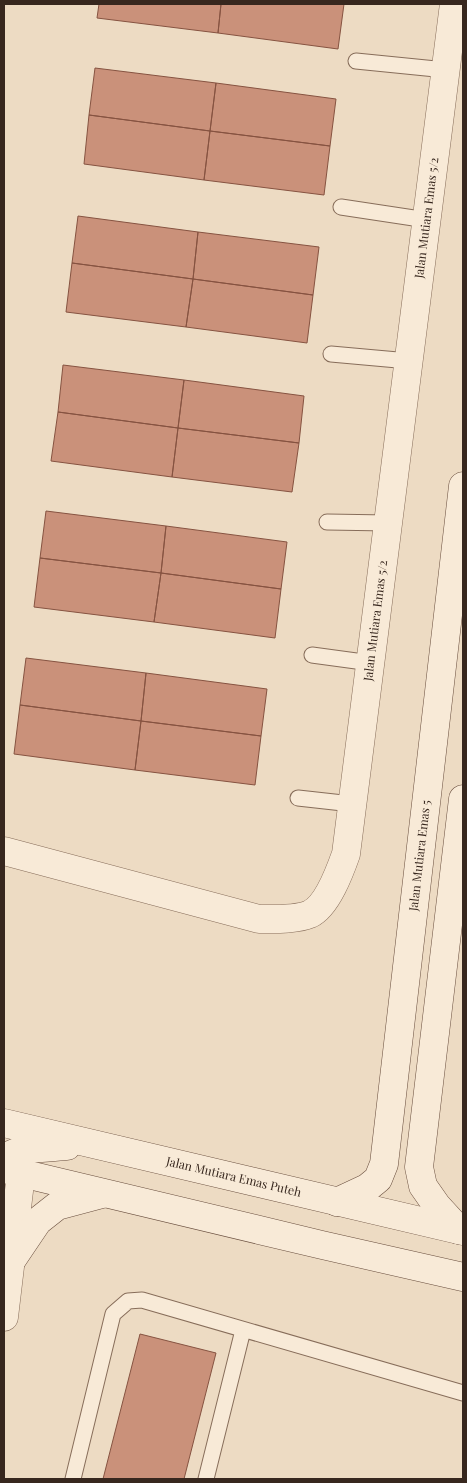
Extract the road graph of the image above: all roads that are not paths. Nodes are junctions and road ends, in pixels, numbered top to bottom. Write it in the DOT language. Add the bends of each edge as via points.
graph roads {
  1 [pos="454,4"];
  2 [pos="356,61"];
  3 [pos="446,70"];
  4 [pos="341,207"];
  5 [pos="427,220"];
  6 [pos="331,354"];
  7 [pos="409,361"];
  8 [pos="463,486"];
  9 [pos="327,522"];
  10 [pos="388,524"];
  11 [pos="312,655"];
  12 [pos="370,663"];
  13 [pos="298,798"];
  14 [pos="463,799"];
  15 [pos="352,804"];
  16 [pos="4,851"];
  17 [pos="4,1123"];
  18 [pos="88,1143"];
  19 [pos="8,1163"];
  20 [pos="103,1194"];
  21 [pos="337,1202"];
  22 [pos="461,1231"];
  23 [pos="11,1261"];
  24 [pos="463,1277"];
  25 [pos="4,1317"];
  26 [pos="244,1330"];
  27 [pos="463,1392"];
  28 [pos="73,1479"];
  29 [pos="206,1479"];
  1 -- 3 [label="street, Jalan Mutiara Emas 5/2"];
  2 -- 3 [label="lane"];
  3 -- 5 [label="street, Jalan Mutiara Emas 5/2"];
  4 -- 5 [label="lane"];
  5 -- 7 [label="street, Jalan Mutiara Emas 5/2"];
  6 -- 7 [label="lane"];
  7 -- 10 [label="street, Jalan Mutiara Emas 5/2"];
  8 -- 21 [label="street, Jalan Mutiara Emas 5" via="384,1164 378,1179 367,1188"];
  9 -- 10 [label="lane"];
  10 -- 12 [label="street, Jalan Mutiara Emas 5/2"];
  11 -- 12 [label="lane"];
  12 -- 15 [label="street, Jalan Mutiara Emas 5/2"];
  13 -- 15 [label="lane"];
  14 -- 22 [label="street" via="419,1167 423,1186"];
  15 -- 16 [label="street, Jalan Mutiara Emas 5/2" via="346,854 336,882 310,914 285,919 259,918"];
  17 -- 18 [label="street, Jalan Mutiara Emas Puteh"];
  18 -- 19 [label="street" via="37,1147 10,1154"];
  18 -- 21 [label="street, Jalan Mutiara Emas Puteh"];
  19 -- 20 [label="street"];
  19 -- 23 [label="street"];
  20 -- 23 [label="street" via="57,1206 38,1221"];
  20 -- 24 [label="street"];
  21 -- 22 [label="street, Jalan Mutiara Emas Puteh"];
  23 -- 25 [label="street"];
  26 -- 27 [label="lane"];
  26 -- 28 [label="lane" via="142,1300 128,1301 113,1314"];
  26 -- 29 [label="lane"];
}
